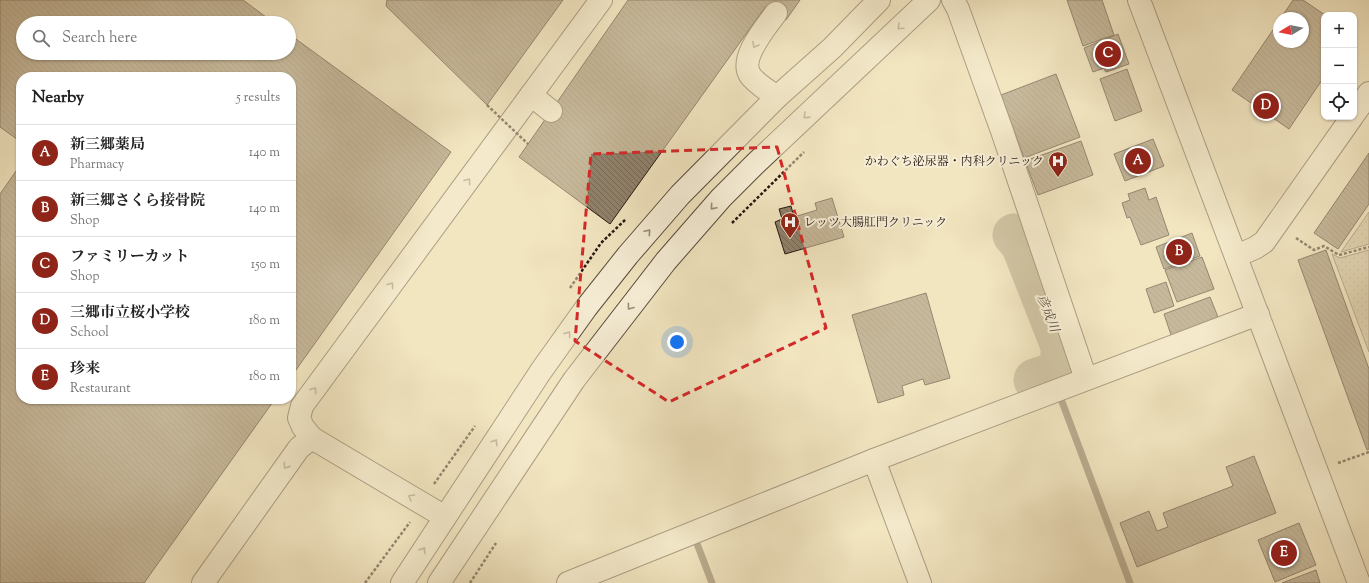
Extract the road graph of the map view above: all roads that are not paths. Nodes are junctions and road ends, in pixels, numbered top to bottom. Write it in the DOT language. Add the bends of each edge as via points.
graph roads {
  1 [pos="601,0"];
  2 [pos="879,0"];
  3 [pos="929,0"];
  4 [pos="953,0"];
  5 [pos="1139,0"];
  6 [pos="767,19"];
  7 [pos="1369,93"];
  8 [pos="531,95"];
  9 [pos="777,97"];
  10 [pos="1357,110"];
  11 [pos="551,111"];
  12 [pos="1350,120"];
  13 [pos="1236,256"];
  14 [pos="1258,314"];
  15 [pos="1086,379"];
  16 [pos="312,438"];
  17 [pos="874,460"];
  18 [pos="445,517"];
  19 [pos="203,583"];
  20 [pos="402,583"];
  21 [pos="439,583"];
  22 [pos="568,583"];
  23 [pos="920,583"];
  24 [pos="1359,583"];
  1 -- 8 [label="street"];
  2 -- 9 [label="street" via="832,48"];
  3 -- 21 [label="street, one-way" via="755,164 721,198 666,261 574,380"];
  4 -- 15 [label="street" via="1002,131"];
  5 -- 13 [label="street"];
  6 -- 9 [label="street, one-way" via="747,58 747,69 751,76"];
  7 -- 10 [label="street"];
  8 -- 11 [label="street"];
  16 -- 8 [label="street, one-way" via="299,418 302,406"];
  18 -- 9 [label="street, one-way" via="541,371 610,278 680,195"];
  12 -- 13 [label="street" via="1264,242"];
  13 -- 14 [label="street"];
  14 -- 15 [label="street"];
  14 -- 24 [label="street"];
  15 -- 17 [label="street"];
  18 -- 16 [label="street, one-way"];
  16 -- 19 [label="street, one-way" via="299,448"];
  17 -- 22 [label="street"];
  17 -- 23 [label="street"];
  20 -- 18 [label="street, one-way"];
}
